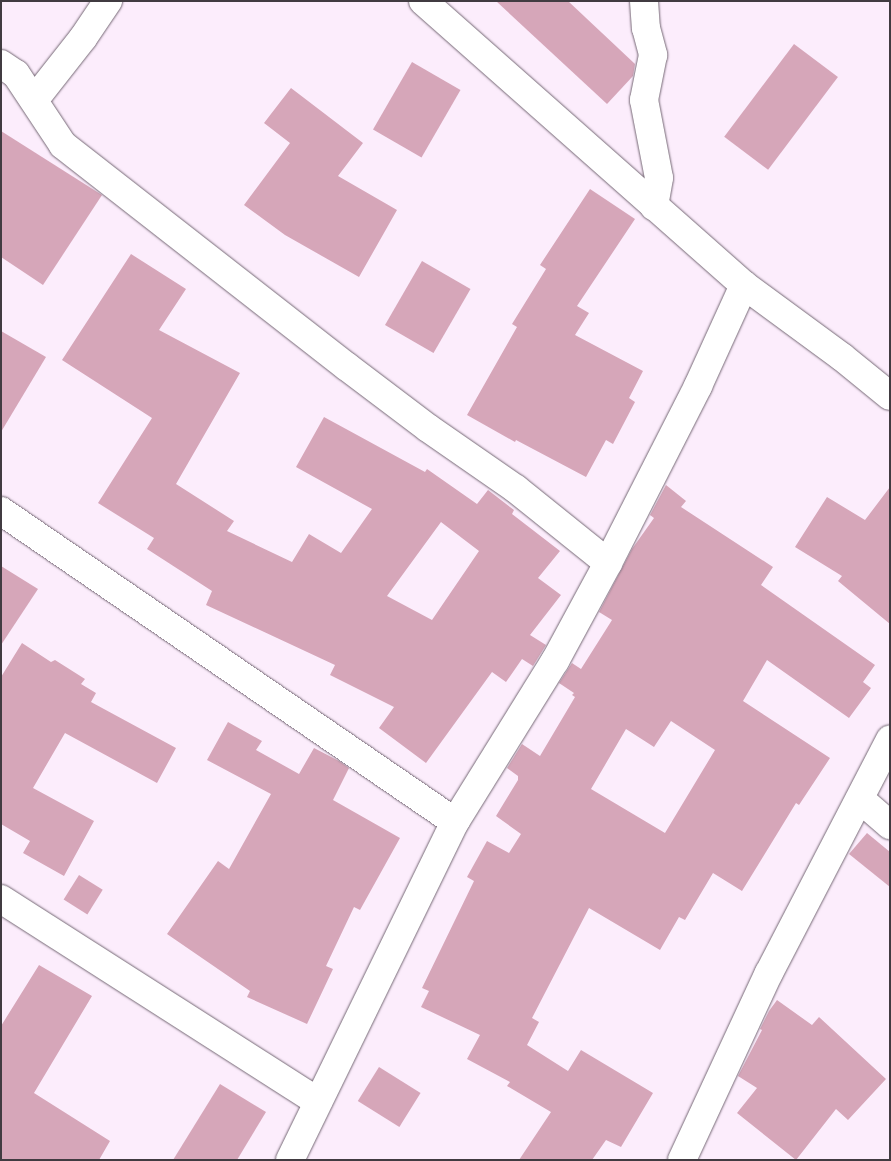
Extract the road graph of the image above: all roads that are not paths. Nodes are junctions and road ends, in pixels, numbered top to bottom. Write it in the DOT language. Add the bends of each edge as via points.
graph roads {
  1 [pos="108,1"];
  2 [pos="423,1"];
  3 [pos="644,1"];
  4 [pos="1,64"];
  5 [pos="35,99"];
  6 [pos="654,207"];
  7 [pos="744,285"];
  8 [pos="890,396"];
  9 [pos="1,511"];
  10 [pos="608,563"];
  11 [pos="890,740"];
  12 [pos="860,799"];
  13 [pos="455,822"];
  14 [pos="890,826"];
  15 [pos="1,899"];
  16 [pos="318,1102"];
  17 [pos="290,1160"];
  18 [pos="682,1160"];
  1 -- 5 [label="street"];
  2 -- 6 [label="street"];
  3 -- 6 [label="street" via="653,55 644,100 658,178"];
  4 -- 5 [label="street" via="16,74"];
  5 -- 10 [label="street" via="63,145 346,366 516,489"];
  6 -- 7 [label="street"];
  7 -- 8 [label="street"];
  7 -- 10 [label="street" via="698,386"];
  9 -- 13 [label="street"];
  10 -- 13 [label="street" via="555,661"];
  11 -- 12 [label="street"];
  12 -- 14 [label="street"];
  12 -- 18 [label="street" via="769,973"];
  13 -- 16 [label="street"];
  15 -- 16 [label="street"];
  16 -- 17 [label="street"];
}
